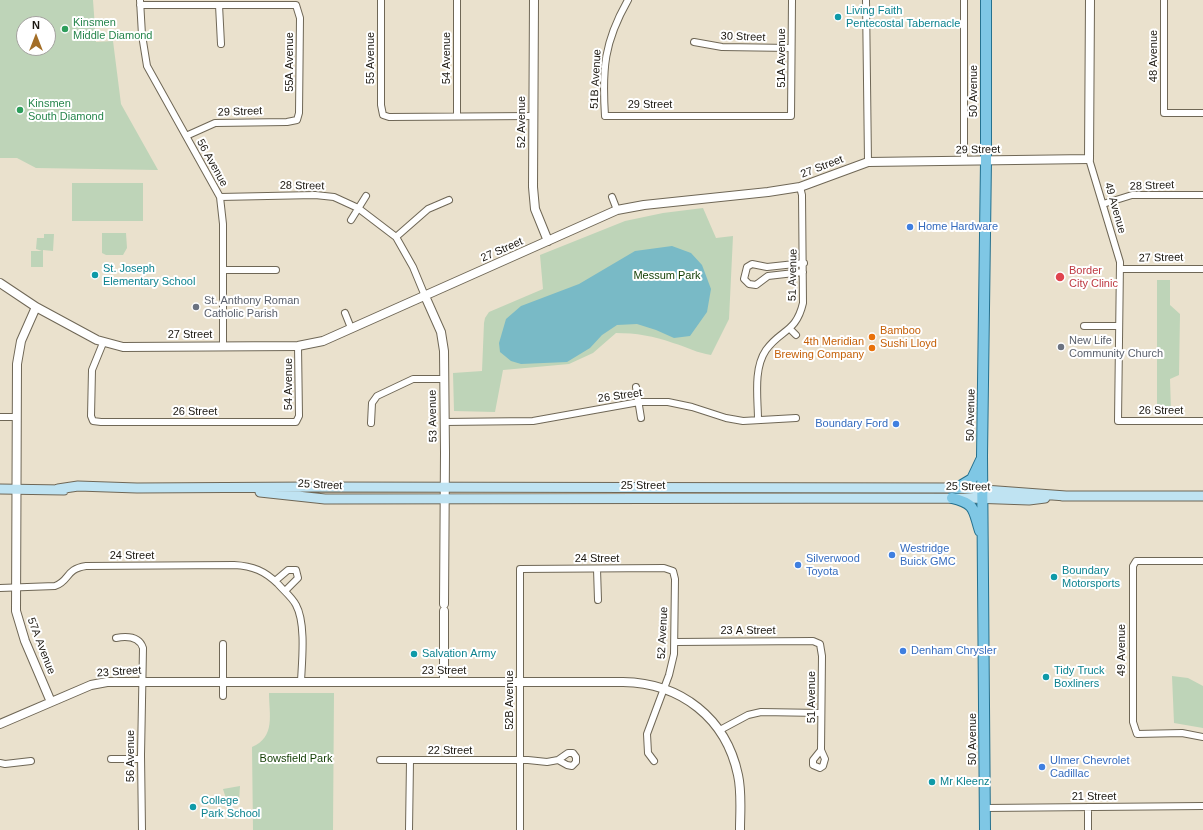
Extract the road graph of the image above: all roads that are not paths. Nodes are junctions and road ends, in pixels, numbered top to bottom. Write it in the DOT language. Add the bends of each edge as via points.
graph roads {
  1 [pos="381,0"];
  2 [pos="457,0"];
  3 [pos="534,0"];
  4 [pos="628,0"];
  5 [pos="792,0"];
  6 [pos="866,0"];
  7 [pos="964,0"];
  8 [pos="986,0"];
  9 [pos="1090,0"];
  10 [pos="1164,0"];
  11 [pos="140,3"];
  12 [pos="220,5"];
  13 [pos="694,42"];
  14 [pos="221,44"];
  15 [pos="791,48"];
  16 [pos="1203,113"];
  17 [pos="457,116"];
  18 [pos="533,116"];
  19 [pos="605,116"];
  20 [pos="791,116"];
  21 [pos="297,120"];
  22 [pos="186,136"];
  23 [pos="1089,159"];
  24 [pos="964,161"];
  25 [pos="986,161"];
  26 [pos="868,162"];
  27 [pos="800,187"];
  28 [pos="1203,195"];
  29 [pos="366,196"];
  30 [pos="220,197"];
  31 [pos="612,197"];
  32 [pos="449,200"];
  33 [pos="1103,204"];
  34 [pos="358,208"];
  35 [pos="617,210"];
  36 [pos="350,220"];
  37 [pos="396,238"];
  38 [pos="548,241"];
  39 [pos="804,264"];
  40 [pos="785,265"];
  41 [pos="768,267"];
  42 [pos="1120,269"];
  43 [pos="1203,269"];
  44 [pos="224,270"];
  45 [pos="276,270"];
  46 [pos="803,272"];
  47 [pos="786,273"];
  48 [pos="768,276"];
  49 [pos="0,282"];
  50 [pos="425,296"];
  51 [pos="36,307"];
  52 [pos="346,313"];
  53 [pos="1084,326"];
  54 [pos="1118,326"];
  55 [pos="350,328"];
  56 [pos="790,329"];
  57 [pos="796,335"];
  58 [pos="103,343"];
  59 [pos="223,346"];
  60 [pos="298,346"];
  61 [pos="443,379"];
  62 [pos="636,387"];
  63 [pos="639,402"];
  64 [pos="0,417"];
  65 [pos="16,417"];
  66 [pos="641,418"];
  67 [pos="796,418"];
  68 [pos="758,420"];
  69 [pos="1118,421"];
  70 [pos="1203,421"];
  71 [pos="296,422"];
  72 [pos="444,422"];
  73 [pos="371,423"];
  74 [pos="982,456"];
  75 [pos="221,488"];
  76 [pos="445,488"];
  77 [pos="957,488"];
  78 [pos="0,489"];
  79 [pos="16,489"];
  80 [pos="983,494"];
  81 [pos="1203,496"];
  82 [pos="445,498"];
  83 [pos="952,498"];
  84 [pos="983,540"];
  85 [pos="1203,561"];
  86 [pos="520,569"];
  87 [pos="597,569"];
  88 [pos="673,571"];
  89 [pos="275,581"];
  90 [pos="0,588"];
  91 [pos="16,588"];
  92 [pos="285,591"];
  93 [pos="598,600"];
  94 [pos="116,638"];
  95 [pos="675,642"];
  96 [pos="223,644"];
  97 [pos="820,644"];
  98 [pos="143,681"];
  99 [pos="302,681"];
  100 [pos="223,682"];
  101 [pos="444,682"];
  102 [pos="520,682"];
  103 [pos="664,688"];
  104 [pos="223,696"];
  105 [pos="51,702"];
  106 [pos="821,713"];
  107 [pos="0,724"];
  108 [pos="720,730"];
  109 [pos="1203,737"];
  110 [pos="821,750"];
  111 [pos="111,759"];
  112 [pos="141,760"];
  113 [pos="380,760"];
  114 [pos="520,760"];
  115 [pos="555,760"];
  116 [pos="31,761"];
  117 [pos="410,761"];
  118 [pos="654,761"];
  119 [pos="0,762"];
  120 [pos="1203,806"];
  121 [pos="1088,807"];
  122 [pos="985,808"];
  123 [pos="142,830"];
  124 [pos="409,830"];
  125 [pos="520,830"];
  126 [pos="740,830"];
  127 [pos="985,830"];
  128 [pos="1088,830"];
  1 -- 17 [label="street, 55 Avenue" via="382,115"];
  2 -- 17 [label="street, 54 Avenue"];
  3 -- 18 [label="street, 52 Avenue"];
  4 -- 19 [label="street, 51B Avenue" via="608,42 604,79"];
  5 -- 15 [label="street, 51A Avenue"];
  6 -- 26 [label="street"];
  7 -- 24 [label="street, 50 Avenue"];
  8 -- 25 [label="main road, 50 Avenue"];
  9 -- 23 [label="street, 49 Avenue"];
  10 -- 16 [label="street, 48 Avenue" via="1164,113"];
  11 -- 12 [label="street"];
  11 -- 22 [label="street, 56 Avenue" via="147,66"];
  12 -- 14 [label="street"];
  12 -- 21 [label="street, 55A Avenue" via="296,5 300,18"];
  13 -- 15 [label="street, 30 Street" via="722,47"];
  15 -- 20 [label="street, 51A Avenue"];
  17 -- 18 [label="street"];
  18 -- 38 [label="street, 52 Avenue" via="535,209"];
  19 -- 20 [label="street, 29 Street"];
  21 -- 22 [label="street, 29 Street" via="215,124"];
  22 -- 30 [label="street, 56 Avenue"];
  23 -- 25 [label="street, 29 Street"];
  23 -- 33 [label="street, 49 Avenue"];
  24 -- 25 [label="street, 29 Street"];
  24 -- 26 [label="street, 29 Street"];
  25 -- 74 [label="main road, 50 Avenue"];
  26 -- 27 [label="street, 27 Street"];
  27 -- 35 [label="street, 27 Street"];
  27 -- 39 [label="street, 51 Avenue"];
  28 -- 33 [label="street, 28 Street" via="1132,195"];
  29 -- 34 [label="street"];
  30 -- 34 [label="street, 28 Street" via="315,195 334,197"];
  30 -- 44 [label="street, 56 Avenue"];
  31 -- 35 [label="street"];
  32 -- 37 [label="street" via="428,209"];
  33 -- 42 [label="street, 49 Avenue"];
  34 -- 36 [label="street"];
  34 -- 37 [label="street, 28 Street"];
  35 -- 38 [label="street, 27 Street"];
  37 -- 50 [label="street, 53 Avenue" via="413,267"];
  38 -- 50 [label="street, 27 Street"];
  39 -- 40 [label="street"];
  39 -- 46 [label="street, 51 Avenue"];
  40 -- 41 [label="street"];
  40 -- 47 [label="street"];
  41 -- 48 [label="street"];
  41 -- 48 [label="street" via="752,264 747,267 744,279 749,284 756,285"];
  42 -- 43 [label="street, 27 Street"];
  42 -- 54 [label="street, 49 Avenue"];
  44 -- 45 [label="street"];
  44 -- 59 [label="street, 56 Avenue"];
  46 -- 47 [label="street"];
  46 -- 56 [label="street, 51 Avenue" via="802,310 800,317"];
  47 -- 48 [label="street"];
  49 -- 51 [label="street"];
  50 -- 55 [label="street, 27 Street"];
  50 -- 61 [label="street, 53 Avenue" via="441,332 444,351"];
  51 -- 58 [label="street, 27 Street"];
  51 -- 65 [label="street, 57A Avenue" via="18,354"];
  52 -- 55 [label="street"];
  53 -- 54 [label="street"];
  54 -- 69 [label="street, 49 Avenue"];
  55 -- 60 [label="street, 27 Street" via="323,341"];
  56 -- 57 [label="street"];
  56 -- 68 [label="street, 51 Avenue" via="766,351 760,365"];
  58 -- 59 [label="street, 27 Street" via="123,347"];
  58 -- 71 [label="street, 26 Street" via="92,370 93,421"];
  59 -- 60 [label="street, 27 Street"];
  60 -- 71 [label="street, 54 Avenue" via="299,416"];
  61 -- 72 [label="street, 53 Avenue"];
  61 -- 73 [label="street" via="413,379 377,396 372,403"];
  62 -- 63 [label="street"];
  63 -- 66 [label="street"];
  63 -- 68 [label="street, 26 Street" via="668,402 726,418"];
  63 -- 72 [label="street, 26 Street" via="533,421"];
  64 -- 65 [label="street"];
  65 -- 79 [label="street, 57A Avenue"];
  67 -- 68 [label="street, 26 Street"];
  69 -- 70 [label="street, 26 Street"];
  72 -- 76 [label="street, 53 Avenue"];
  74 -- 77 [label="main road" via="972,479"];
  74 -- 80 [label="main road, 50 Avenue"];
  75 -- 76 [label="main road, 25 Street"];
  75 -- 79 [label="main road, 25 Street" via="137,488 94,492"];
  75 -- 82 [label="main road, 25 Street" via="325,499"];
  76 -- 77 [label="main road, 25 Street"];
  76 -- 82 [label="street, 53 Avenue"];
  77 -- 80 [label="main road, 25 Street"];
  78 -- 79 [label="main road, 25 Street"];
  79 -- 91 [label="street, 57A Avenue"];
  80 -- 81 [label="main road, 25 Street" via="1029,500 1066,496"];
  80 -- 83 [label="main road, 25 Street"];
  80 -- 84 [label="main road, 50 Avenue"];
  82 -- 83 [label="main road, 25 Street"];
  82 -- 101 [label="street, 53 Avenue"];
  83 -- 84 [label="main road" via="973,508"];
  84 -- 122 [label="main road, 50 Avenue"];
  85 -- 109 [label="street, 49 Avenue" via="1136,561 1133,722 1137,734 1182,733"];
  86 -- 87 [label="street, 24 Street"];
  86 -- 102 [label="street, 52B Avenue"];
  87 -- 88 [label="street, 24 Street" via="664,568"];
  87 -- 93 [label="street"];
  88 -- 95 [label="street, 52 Avenue"];
  89 -- 91 [label="street, 24 Street" via="256,568 234,565 86,566 73,570 63,583 55,586"];
  89 -- 92 [label="street"];
  89 -- 92 [label="street" via="288,570 296,570 298,578"];
  90 -- 91 [label="street, 24 Street"];
  91 -- 105 [label="street, 57A Avenue" via="19,624"];
  92 -- 99 [label="street" via="296,605 301,618"];
  94 -- 98 [label="street, 56 Avenue" via="138,639 142,645"];
  95 -- 97 [label="street, 23 A Street" via="813,641"];
  95 -- 103 [label="street, 52 Avenue" via="672,665"];
  96 -- 100 [label="street"];
  97 -- 106 [label="street, 51 Avenue"];
  98 -- 100 [label="street, 23 Street"];
  98 -- 105 [label="street, 23 Street" via="98,683"];
  98 -- 112 [label="street, 56 Avenue"];
  99 -- 100 [label="street, 23 Street"];
  99 -- 101 [label="street, 23 Street"];
  100 -- 104 [label="street"];
  101 -- 102 [label="street, 23 Street"];
  102 -- 103 [label="street, 23 Street" via="629,682"];
  102 -- 114 [label="street, 52B Avenue"];
  103 -- 108 [label="street" via="694,704"];
  103 -- 118 [label="street, 52 Avenue" via="647,734 648,754"];
  105 -- 107 [label="street, 23 Street"];
  106 -- 108 [label="street" via="761,712 748,715"];
  106 -- 110 [label="street, 51 Avenue"];
  108 -- 126 [label="street" via="732,754 739,777"];
  111 -- 112 [label="street"];
  112 -- 123 [label="street, 56 Avenue"];
  113 -- 117 [label="street, 22 Street"];
  114 -- 115 [label="street, 22 Street"];
  114 -- 117 [label="street, 22 Street"];
  114 -- 125 [label="street, 52B Avenue"];
  116 -- 119 [label="street" via="12,764"];
  117 -- 124 [label="street"];
  120 -- 121 [label="street, 21 Street"];
  121 -- 122 [label="street, 21 Street"];
  121 -- 128 [label="street"];
  122 -- 127 [label="main road, 50 Avenue"];
}
